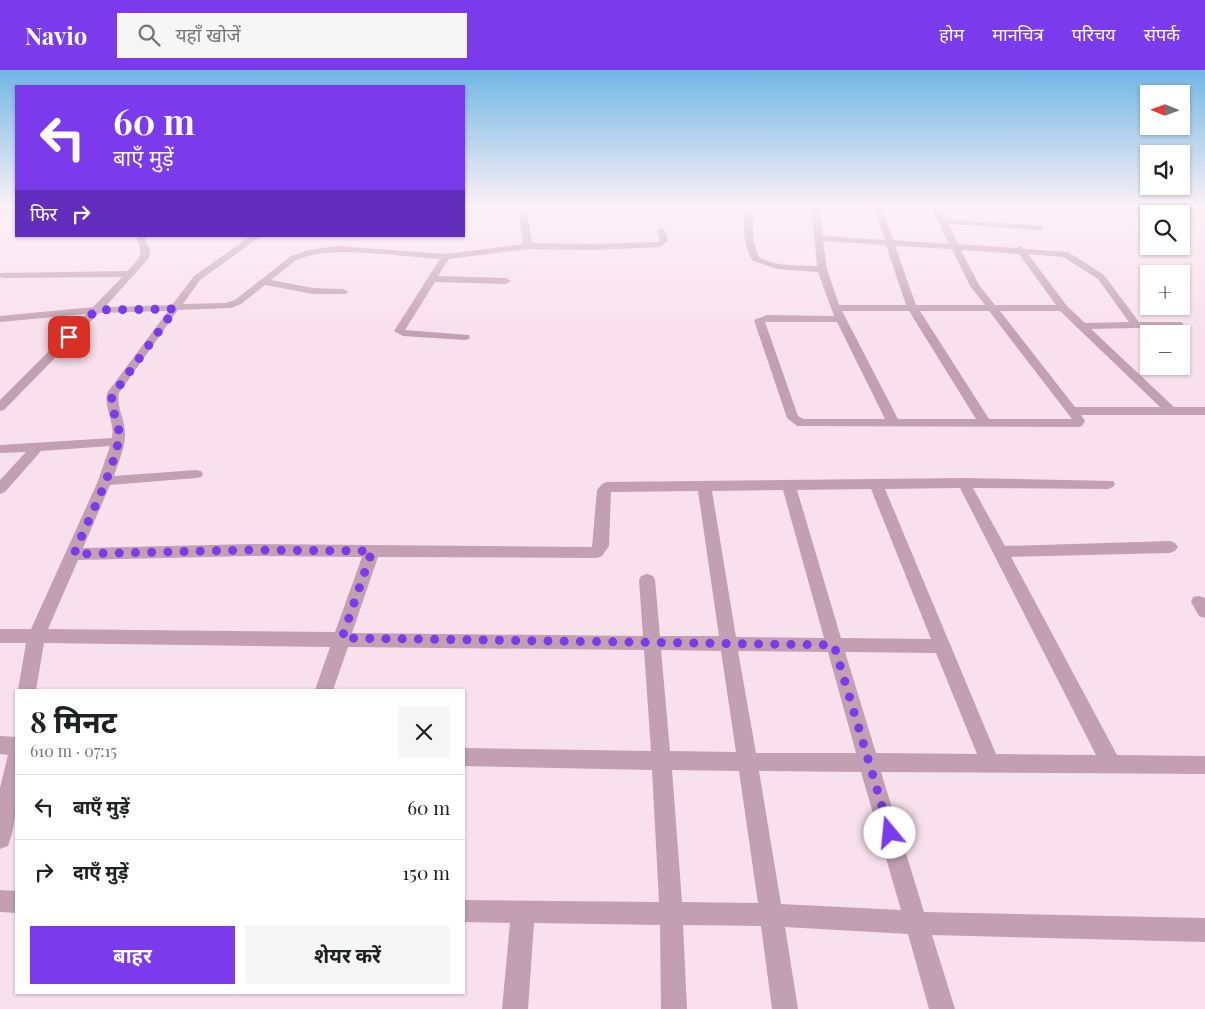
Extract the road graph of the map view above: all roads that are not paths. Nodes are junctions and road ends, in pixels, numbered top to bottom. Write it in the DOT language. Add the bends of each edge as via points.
graph roads {
  1 [pos="144,249"];
  2 [pos="238,249"];
  3 [pos="505,249"];
  4 [pos="753,249"];
  5 [pos="820,249"];
  6 [pos="891,249"];
  7 [pos="955,249"];
  8 [pos="1000,249"];
  9 [pos="1020,250"];
  10 [pos="446,257"];
  11 [pos="822,269"];
  12 [pos="129,274"];
  13 [pos="3,275"];
  14 [pos="431,279"];
  15 [pos="506,281"];
  16 [pos="264,282"];
  17 [pos="343,292"];
  18 [pos="912,306"];
  19 [pos="989,307"];
  20 [pos="1063,308"];
  21 [pos="175,309"];
  22 [pos="96,310"];
  23 [pos="837,313"];
  24 [pos="0,319"];
  25 [pos="1178,324"];
  26 [pos="1084,326"];
  27 [pos="1137,326"];
  28 [pos="465,337"];
  29 [pos="16,389"];
  30 [pos="0,390"];
  31 [pos="0,406"];
  32 [pos="1072,411"];
  33 [pos="1171,411"];
  34 [pos="1205,411"];
  35 [pos="893,422"];
  36 [pos="985,423"];
  37 [pos="118,442"];
  38 [pos="36,448"];
  39 [pos="0,449"];
  40 [pos="196,474"];
  41 [pos="105,481"];
  42 [pos="964,483"];
  43 [pos="876,484"];
  44 [pos="1108,484"];
  45 [pos="704,487"];
  46 [pos="789,487"];
  47 [pos="0,489"];
  48 [pos="1170,548"];
  49 [pos="372,551"];
  50 [pos="1000,552"];
  51 [pos="74,554"];
  52 [pos="647,580"];
  53 [pos="0,636"];
  54 [pos="36,637"];
  55 [pos="342,638"];
  56 [pos="650,642"];
  57 [pos="728,644"];
  58 [pos="834,645"];
  59 [pos="942,646"];
  60 [pos="28,689"];
  61 [pos="324,689"];
  62 [pos="0,745"];
  63 [pos="15,746"];
  64 [pos="465,757"];
  65 [pos="661,759"];
  66 [pos="868,761"];
  67 [pos="749,762"];
  68 [pos="990,763"];
  69 [pos="15,764"];
  70 [pos="1112,764"];
  71 [pos="1205,764"];
  72 [pos="1,834"];
  73 [pos="0,901"];
  74 [pos="15,902"];
  75 [pos="465,911"];
  76 [pos="523,911"];
  77 [pos="671,914"];
  78 [pos="772,915"];
  79 [pos="917,923"];
  80 [pos="1205,930"];
  81 [pos="515,1009"];
  82 [pos="674,1009"];
  83 [pos="785,1009"];
  84 [pos="942,1009"];
  1 -- 12 [label="street" via="146,254"];
  2 -- 21 [label="street" via="202,274"];
  3 -- 10 [label="street"];
  4 -- 11 [label="street" via="760,262"];
  5 -- 11 [label="street"];
  6 -- 18 [label="street"];
  7 -- 19 [label="street"];
  8 -- 9 [label="street"];
  9 -- 20 [label="street"];
  9 -- 27 [label="street" via="1065,254 1094,271 1108,284"];
  10 -- 14 [label="street"];
  10 -- 16 [label="street" via="327,250 299,255"];
  11 -- 23 [label="street"];
  12 -- 13 [label="street"];
  12 -- 22 [label="street"];
  14 -- 15 [label="street"];
  14 -- 28 [label="street" via="399,332"];
  16 -- 17 [label="street" via="313,291"];
  16 -- 21 [label="street" via="234,304"];
  18 -- 19 [label="street"];
  18 -- 23 [label="street"];
  18 -- 36 [label="street"];
  19 -- 20 [label="street"];
  19 -- 32 [label="street"];
  20 -- 26 [label="street"];
  21 -- 22 [label="street"];
  21 -- 37 [label="street" via="112,396"];
  22 -- 24 [label="street"];
  22 -- 29 [label="street"];
  23 -- 35 [label="street"];
  23 -- 35 [label="street" via="759,320 793,418 801,423"];
  25 -- 27 [label="street"];
  26 -- 27 [label="street"];
  26 -- 33 [label="street"];
  29 -- 30 [label="street"];
  29 -- 31 [label="street"];
  32 -- 33 [label="street"];
  32 -- 36 [label="street" via="1078,423"];
  33 -- 34 [label="street"];
  35 -- 36 [label="street"];
  37 -- 38 [label="street"];
  37 -- 41 [label="street"];
  38 -- 39 [label="street"];
  38 -- 47 [label="street"];
  40 -- 41 [label="street"];
  41 -- 51 [label="street"];
  42 -- 43 [label="street"];
  42 -- 44 [label="street"];
  42 -- 50 [label="street"];
  43 -- 46 [label="street"];
  43 -- 59 [label="street"];
  45 -- 46 [label="street"];
  45 -- 49 [label="street" via="606,488 601,546 592,553"];
  45 -- 57 [label="street"];
  46 -- 58 [label="street"];
  48 -- 50 [label="street"];
  49 -- 51 [label="street"];
  49 -- 55 [label="street"];
  50 -- 70 [label="street"];
  51 -- 54 [label="street"];
  52 -- 56 [label="street"];
  53 -- 54 [label="street"];
  54 -- 55 [label="street"];
  54 -- 60 [label="street"];
  55 -- 56 [label="street"];
  55 -- 61 [label="street"];
  56 -- 57 [label="street"];
  56 -- 65 [label="street"];
  57 -- 58 [label="street"];
  57 -- 67 [label="street"];
  58 -- 59 [label="street"];
  58 -- 66 [label="street"];
  59 -- 68 [label="street"];
  62 -- 63 [label="street"];
  64 -- 65 [label="street"];
  65 -- 67 [label="street"];
  65 -- 77 [label="street"];
  66 -- 67 [label="street"];
  66 -- 68 [label="street"];
  66 -- 79 [label="street"];
  67 -- 78 [label="street"];
  68 -- 70 [label="street"];
  69 -- 72 [label="street"];
  70 -- 71 [label="street"];
  73 -- 74 [label="street"];
  75 -- 76 [label="street"];
  76 -- 77 [label="street"];
  76 -- 81 [label="street"];
  77 -- 78 [label="street"];
  77 -- 82 [label="street"];
  78 -- 79 [label="street"];
  78 -- 83 [label="street"];
  79 -- 80 [label="street"];
  79 -- 84 [label="street"];
}
